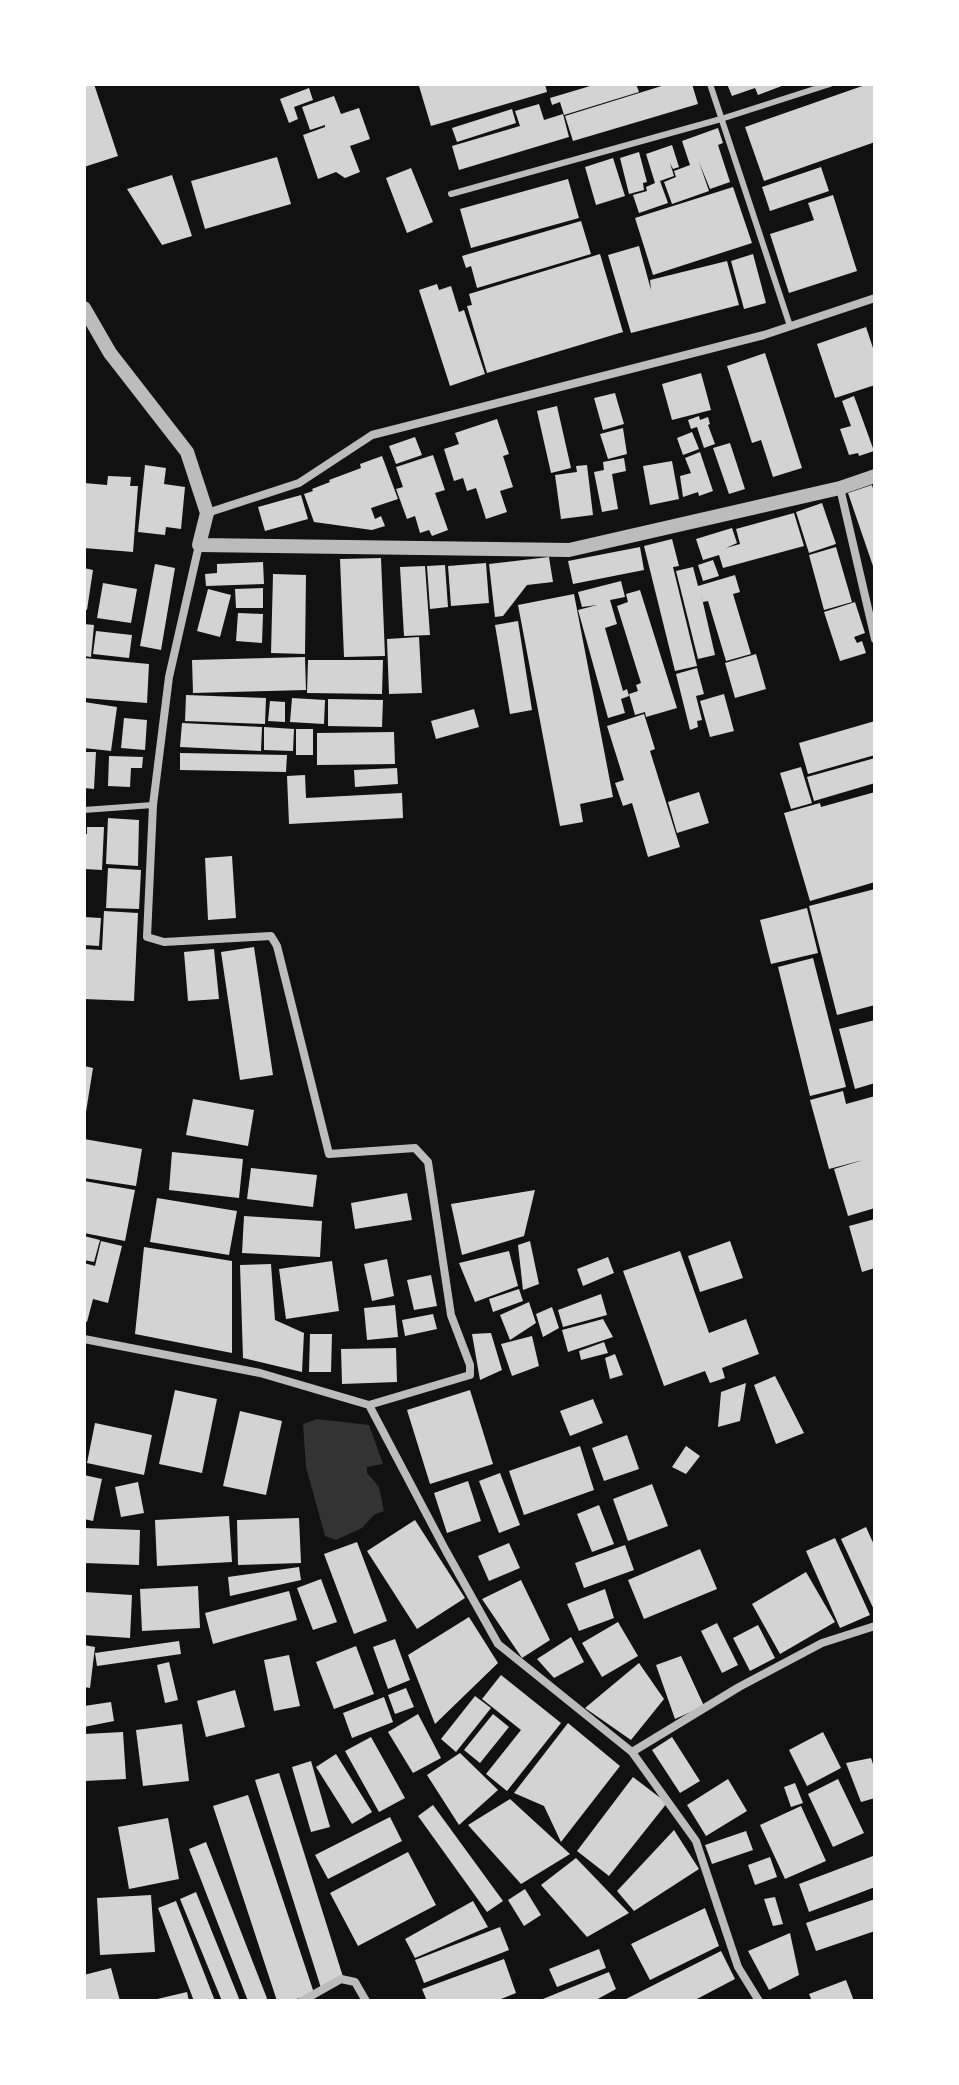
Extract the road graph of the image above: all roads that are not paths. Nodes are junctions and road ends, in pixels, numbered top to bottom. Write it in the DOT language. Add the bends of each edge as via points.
graph roads {
  1 [pos="710,84"];
  2 [pos="830,84"];
  3 [pos="721,119"];
  4 [pos="451,194"];
  5 [pos="875,298"];
  6 [pos="84,308"];
  7 [pos="790,326"];
  8 [pos="875,476"];
  9 [pos="840,488"];
  10 [pos="207,513"];
  11 [pos="199,545"];
  12 [pos="875,639"];
  13 [pos="153,805"];
  14 [pos="84,810"];
  15 [pos="84,1339"];
  16 [pos="369,1405"];
  17 [pos="875,1626"];
  18 [pos="632,1752"];
  19 [pos="302,2001"];
  20 [pos="366,2001"];
  21 [pos="759,2001"];
  1 -- 3 [label="lane"];
  2 -- 3 [label="lane"];
  3 -- 4 [label="lane"];
  3 -- 7 [label="lane"];
  5 -- 7 [label="street"];
  6 -- 10 [label="street" via="110,353 187,452"];
  7 -- 10 [label="street" via="372,435 299,483"];
  8 -- 9 [label="street"];
  9 -- 11 [label="street" via="569,550"];
  9 -- 12 [label="street"];
  10 -- 11 [label="street"];
  11 -- 13 [label="street" via="169,677"];
  13 -- 14 [label="lane"];
  13 -- 16 [label="street" via="147,937 164,942 271,936 329,1154 415,1148 428,1162 451,1315 470,1375"];
  15 -- 16 [label="street" via="260,1373"];
  16 -- 18 [label="street" via="498,1644"];
  17 -- 18 [label="street" via="822,1643"];
  18 -- 21 [label="street" via="696,1841 738,1967"];
  19 -- 20 [label="street" via="341,1979 355,1982"];
}
